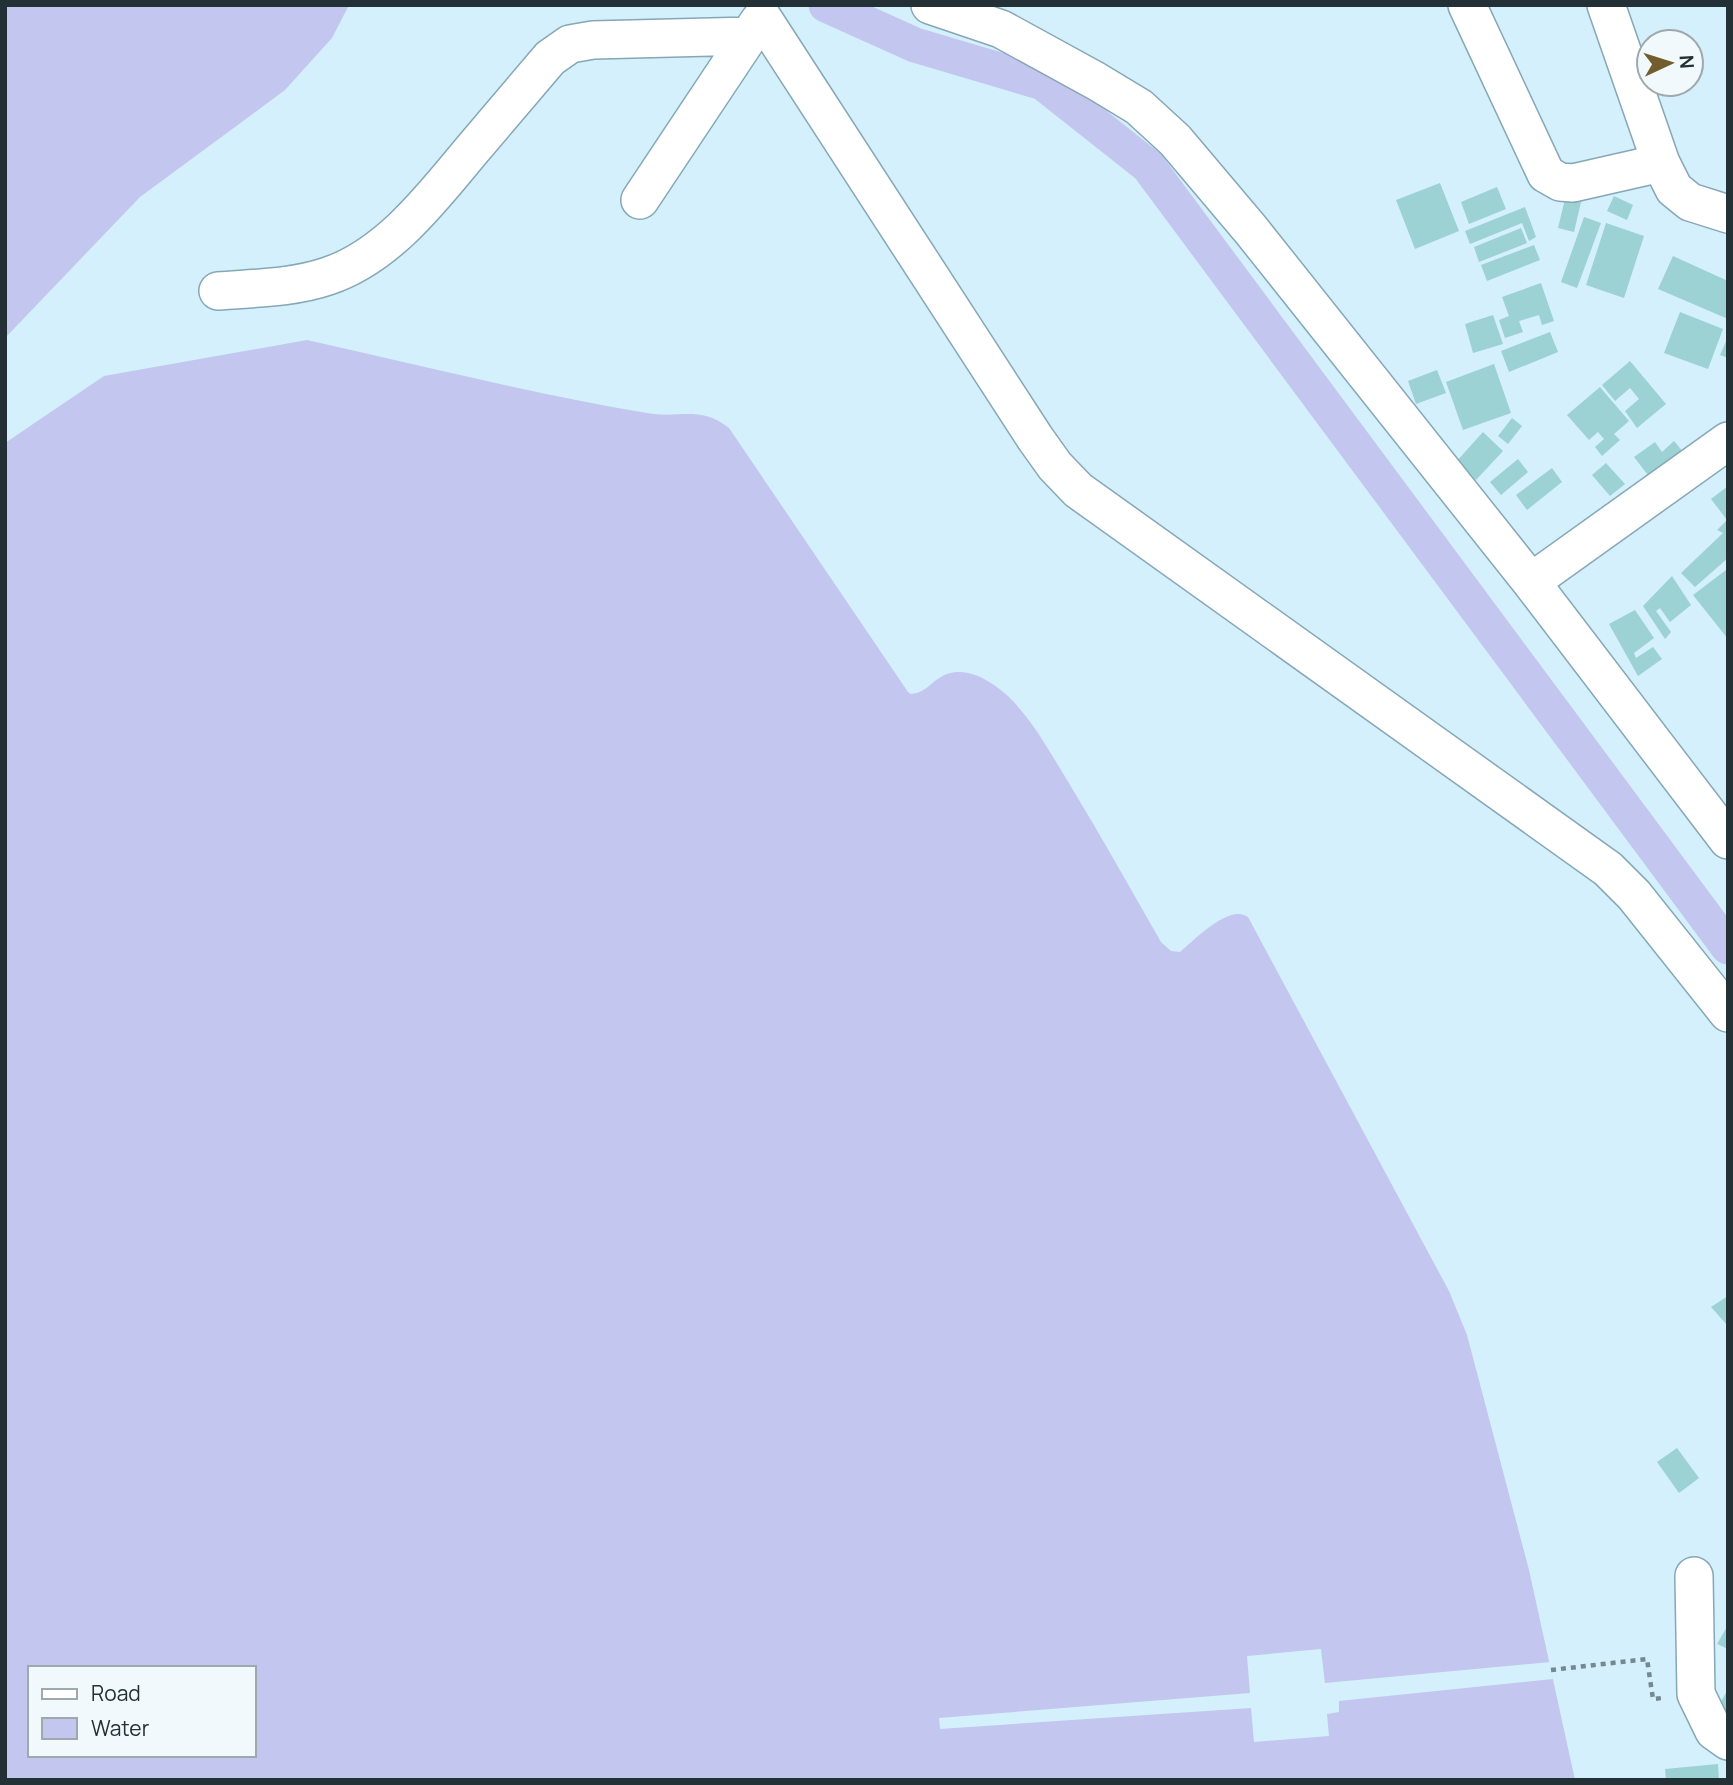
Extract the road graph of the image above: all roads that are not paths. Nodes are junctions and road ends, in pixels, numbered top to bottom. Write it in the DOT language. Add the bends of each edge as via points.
graph roads {
  1 [pos="930,5"];
  2 [pos="1467,5"];
  3 [pos="1605,5"];
  4 [pos="1005,17"];
  5 [pos="760,19"];
  6 [pos="1661,163"];
  7 [pos="640,200"];
  8 [pos="1728,214"];
  9 [pos="218,290"];
  10 [pos="1728,441"];
  11 [pos="1531,582"];
  12 [pos="1728,840"];
  13 [pos="1728,1013"];
  14 [pos="1694,1576"];
  15 [pos="1728,1741"];
  1 -- 4 [label="street"];
  2 -- 6 [label="street" via="1546,174 1573,183"];
  3 -- 6 [label="street"];
  4 -- 11 [label="street" via="1139,107 1175,140"];
  5 -- 7 [label="street"];
  5 -- 9 [label="street" via="570,44 550,58 436,193 359,262 301,284"];
  5 -- 13 [label="street" via="1035,438 1077,490 1608,869"];
  6 -- 8 [label="street" via="1683,197"];
  10 -- 11 [label="street"];
  11 -- 12 [label="street"];
  14 -- 15 [label="street" via="1696,1694 1714,1731"];
}
